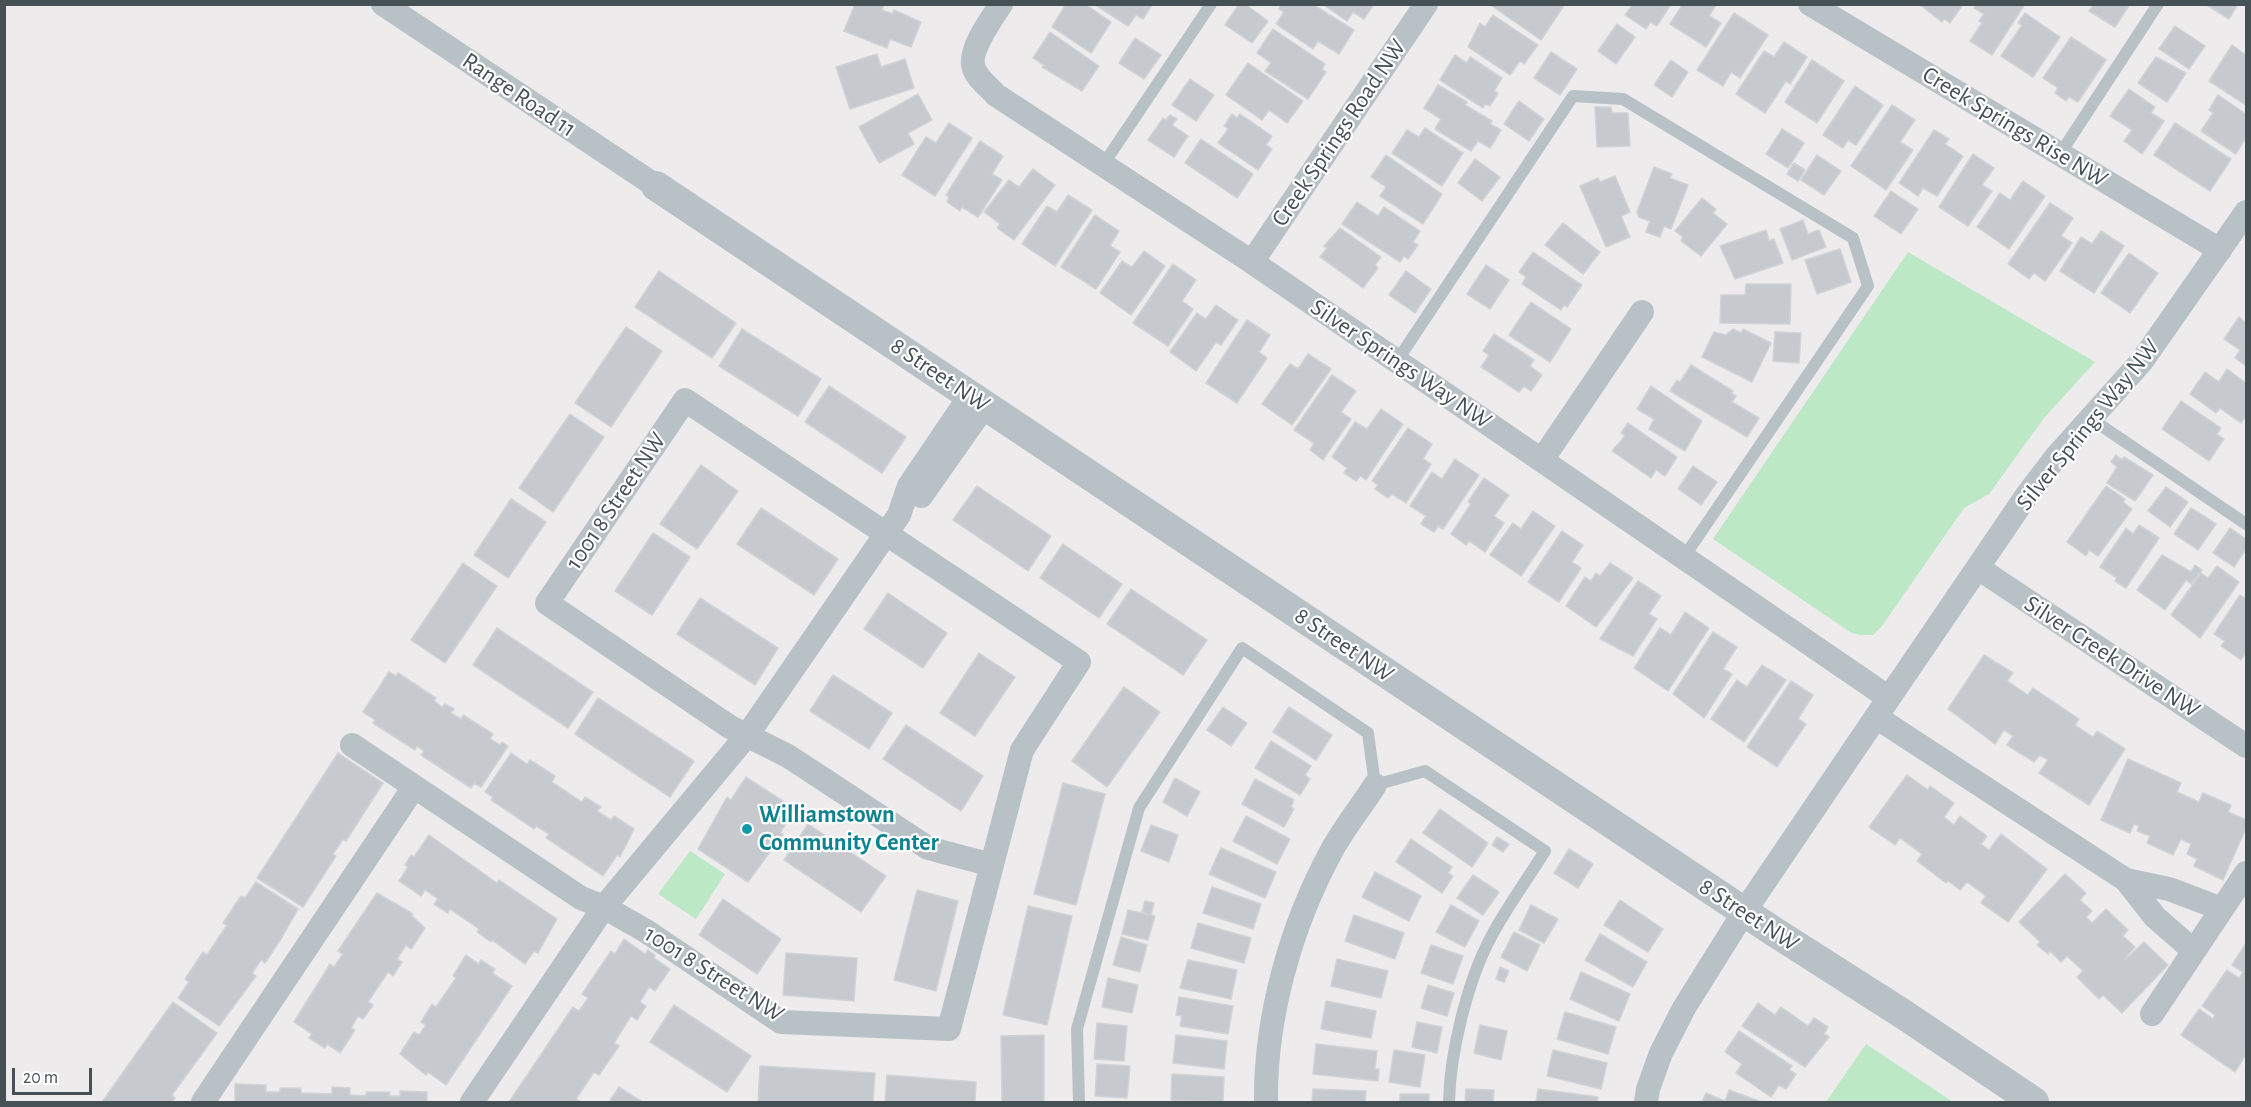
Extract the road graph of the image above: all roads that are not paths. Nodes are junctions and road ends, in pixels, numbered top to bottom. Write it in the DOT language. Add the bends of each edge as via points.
graph roads {
  1 [pos="383,4"];
  2 [pos="1001,4"];
  3 [pos="1211,4"];
  4 [pos="1426,4"];
  5 [pos="1810,4"];
  6 [pos="2158,4"];
  7 [pos="2060,154"];
  8 [pos="1103,165"];
  9 [pos="656,186"];
  10 [pos="2247,213"];
  11 [pos="2220,250"];
  12 [pos="1252,262"];
  13 [pos="1642,312"];
  14 [pos="1397,361"];
  15 [pos="977,400"];
  16 [pos="2090,418"];
  17 [pos="1542,460"];
  18 [pos="893,524"];
  19 [pos="2247,524"];
  20 [pos="1684,557"];
  21 [pos="1978,568"];
  22 [pos="1882,707"];
  23 [pos="748,734"];
  24 [pos="352,745"];
  25 [pos="2247,746"];
  26 [pos="1376,785"];
  27 [pos="414,787"];
  28 [pos="992,866"];
  29 [pos="2247,873"];
  30 [pos="2126,880"];
  31 [pos="604,907"];
  32 [pos="2222,909"];
  33 [pos="1744,912"];
  34 [pos="2194,951"];
  35 [pos="2152,1014"];
  36 [pos="203,1102"];
  37 [pos="472,1102"];
  38 [pos="1078,1102"];
  39 [pos="1266,1102"];
  40 [pos="1449,1102"];
  41 [pos="1646,1102"];
  42 [pos="2034,1102"];
  1 -- 9 [label="street, Range Road 11"];
  2 -- 8 [label="street, Silver Springs Way NW" via="979,40 972,63 979,77 996,95"];
  3 -- 8 [label="lane"];
  4 -- 12 [label="street, Creek Springs Road NW"];
  5 -- 7 [label="street, Creek Springs Rise NW"];
  6 -- 7 [label="lane"];
  7 -- 11 [label="street, Creek Springs Rise NW"];
  8 -- 12 [label="street, Silver Springs Way NW"];
  9 -- 15 [label="street, 8 Street NW"];
  10 -- 11 [label="street, Silver Springs Way NW"];
  11 -- 16 [label="street, Silver Springs Way NW" via="2142,361"];
  12 -- 14 [label="street, Silver Springs Way NW"];
  13 -- 17 [label="street"];
  14 -- 17 [label="street, Silver Springs Way NW"];
  14 -- 20 [label="lane" via="1573,96 1623,99 1853,238 1868,286"];
  15 -- 18 [label="street" via="923,495"];
  15 -- 33 [label="street, 8 Street NW"];
  16 -- 19 [label="lane"];
  16 -- 21 [label="street, Silver Springs Way NW" via="2040,477"];
  17 -- 20 [label="street, Silver Springs Way NW"];
  18 -- 23 [label="street"];
  18 -- 23 [label="street, 1001 8 Street NW" via="685,400 547,603 730,728"];
  18 -- 28 [label="street, 1001 8 Street NW" via="1079,662 1022,750"];
  20 -- 22 [label="street, Silver Springs Way NW"];
  21 -- 22 [label="street, Silver Springs Way NW"];
  21 -- 25 [label="street, Silver Creek Drive NW"];
  22 -- 30 [label="street, Silver Springs Way NW"];
  22 -- 33 [label="street, Silver Springs Way NW"];
  23 -- 28 [label="street, 1001 8 Street NW" via="928,848"];
  23 -- 31 [label="street"];
  24 -- 27 [label="street, 1001 8 Street NW"];
  26 -- 38 [label="lane" via="1368,733 1242,648 1139,808 1077,1029"];
  26 -- 39 [label="street" via="1332,850 1300,920 1277,998"];
  26 -- 40 [label="lane" via="1425,771 1545,851 1490,939 1465,1005 1450,1074"];
  27 -- 31 [label="street, 1001 8 Street NW" via="581,898"];
  27 -- 36 [label="street"];
  28 -- 31 [label="street, 1001 8 Street NW" via="949,1029 781,1022"];
  29 -- 32 [label="street"];
  30 -- 32 [label="street, Silver Springs Way NW" via="2169,889"];
  30 -- 34 [label="street, Silver Springs Way NW" via="2155,917"];
  31 -- 37 [label="street"];
  32 -- 34 [label="street"];
  33 -- 41 [label="street, Silver Springs Way NW" via="1660,1053"];
  33 -- 42 [label="street, 8 Street NW"];
  34 -- 35 [label="street"];
}
